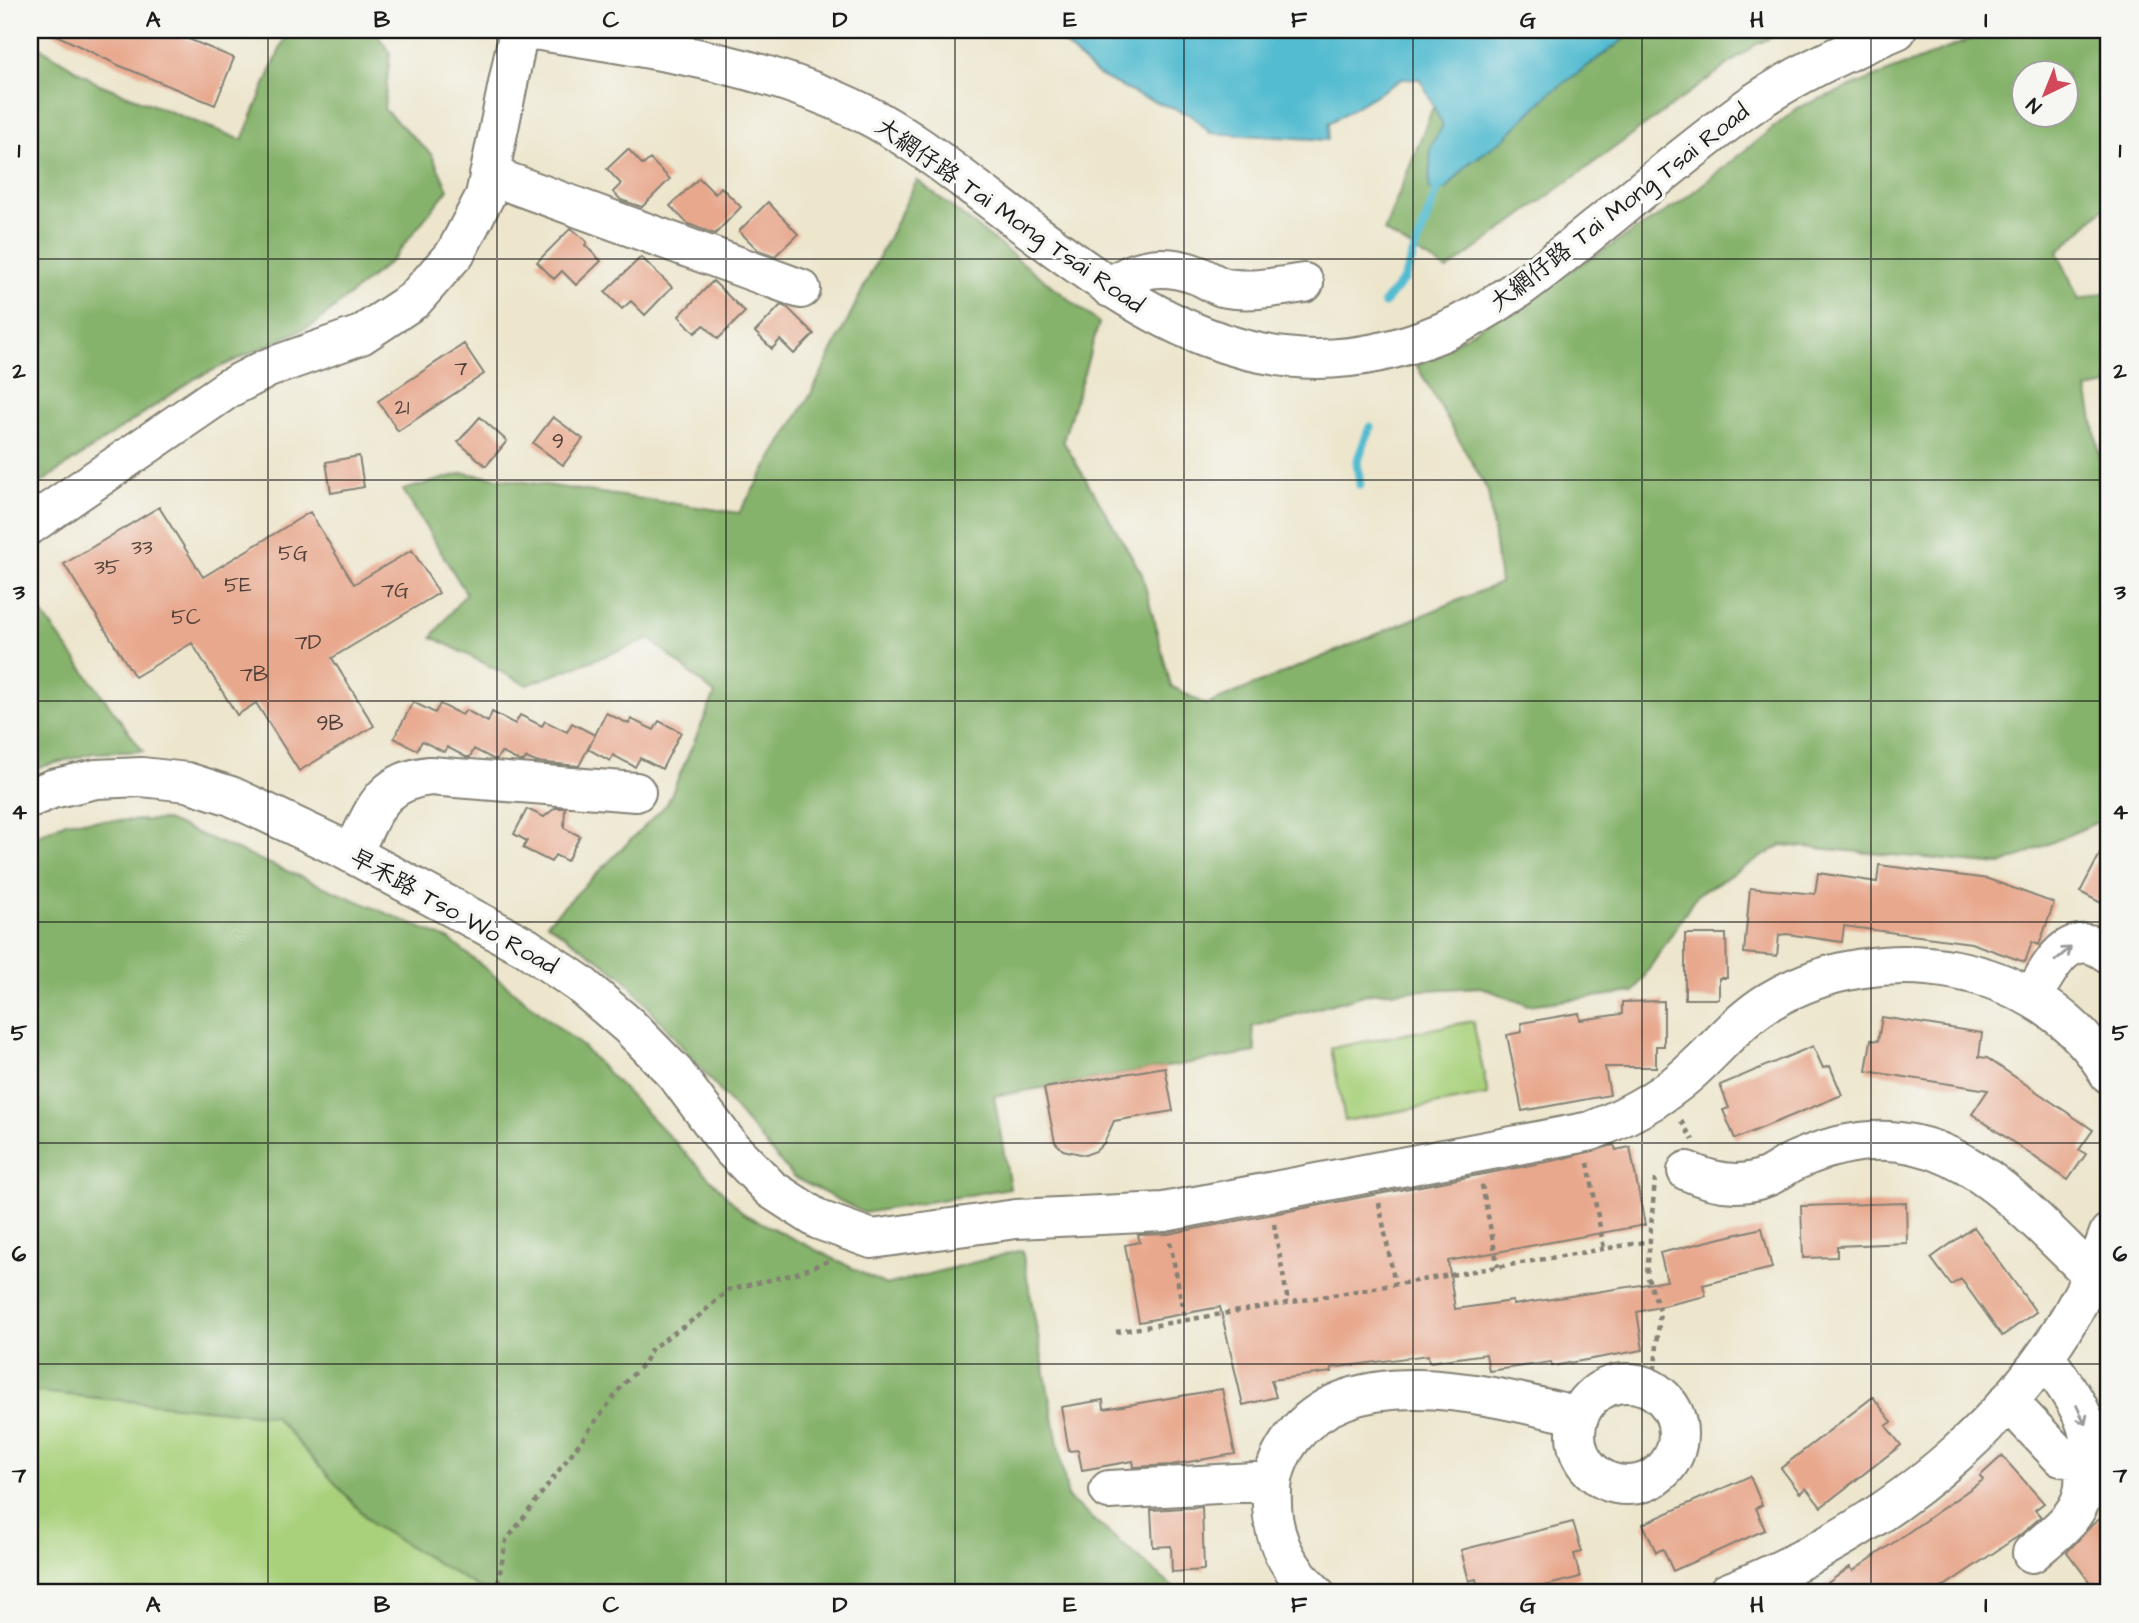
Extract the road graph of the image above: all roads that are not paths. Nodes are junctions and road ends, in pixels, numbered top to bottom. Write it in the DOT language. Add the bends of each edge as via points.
graph roads {
  1 [pos="519,30"];
  2 [pos="534,30"];
  3 [pos="1897,30"];
  4 [pos="489,175"];
  5 [pos="1304,283"];
  6 [pos="1110,288"];
  7 [pos="801,289"];
  8 [pos="30,525"];
  9 [pos="636,792"];
  10 [pos="30,798"];
  11 [pos="352,854"];
  12 [pos="2109,954"];
  13 [pos="2033,996"];
  14 [pos="2106,1059"];
  15 [pos="1687,1171"];
  16 [pos="2109,1233"];
  17 [pos="2092,1275"];
  18 [pos="2045,1357"];
  19 [pos="2009,1402"];
  20 [pos="1579,1416"];
  21 [pos="2081,1456"];
  22 [pos="1272,1481"];
  23 [pos="1109,1490"];
  24 [pos="2032,1553"];
  25 [pos="1315,1593"];
  26 [pos="1727,1593"];
  1 -- 4 [label="street"];
  2 -- 6 [label="street, 大網仔路 Tai Mong Tsai Road" via="701,58 858,110 917,145"];
  3 -- 6 [label="street, 大網仔路 Tai Mong Tsai Road" via="1761,98 1528,283 1479,314 1413,343 1351,357 1303,359 1262,354 1188,331"];
  4 -- 7 [label="street"];
  4 -- 8 [label="street" via="485,196 456,252 414,300 361,335 268,368 229,388"];
  5 -- 6 [label="street" via="1222,287 1190,273 1157,268 1131,272"];
  9 -- 11 [label="street" via="411,778 380,799"];
  10 -- 11 [label="street, 早禾路 Tso Wo Road" via="96,779 142,777 187,782 231,796"];
  11 -- 13 [label="street, 早禾路 Tso Wo Road" via="526,947 580,984 675,1073 731,1148 771,1189 819,1220 873,1240 1016,1219 1164,1212 1582,1133 1649,1104 1699,1064 1734,1026 1772,1000 1815,981 1860,970 1926,967 1992,979"];
  13 -- 12 [label="street, one-way" via="2064,949 2085,944"];
  13 -- 14 [label="street"];
  15 -- 17 [label="street" via="1736,1183 1753,1181 1821,1150 1849,1144 1906,1144 1935,1150 1987,1176"];
  16 -- 17 [label="street"];
  17 -- 18 [label="street"];
  18 -- 19 [label="street"];
  18 -- 21 [label="street, one-way" via="2084,1416 2089,1438"];
  19 -- 21 [label="street" via="2061,1457"];
  19 -- 26 [label="street" via="1894,1504 1810,1556"];
  20 -- 20 [label="street" via="1591,1398 1609,1386 1623,1383 1653,1390 1674,1415 1677,1440 1656,1476 1642,1482 1610,1482 1585,1462 1577,1440"];
  20 -- 22 [label="street" via="1447,1390 1369,1394 1333,1403 1305,1421 1284,1448"];
  21 -- 24 [label="street" via="2085,1485 2075,1513"];
  22 -- 23 [label="street"];
  22 -- 25 [label="street" via="1271,1516 1280,1549 1298,1578"];
}
